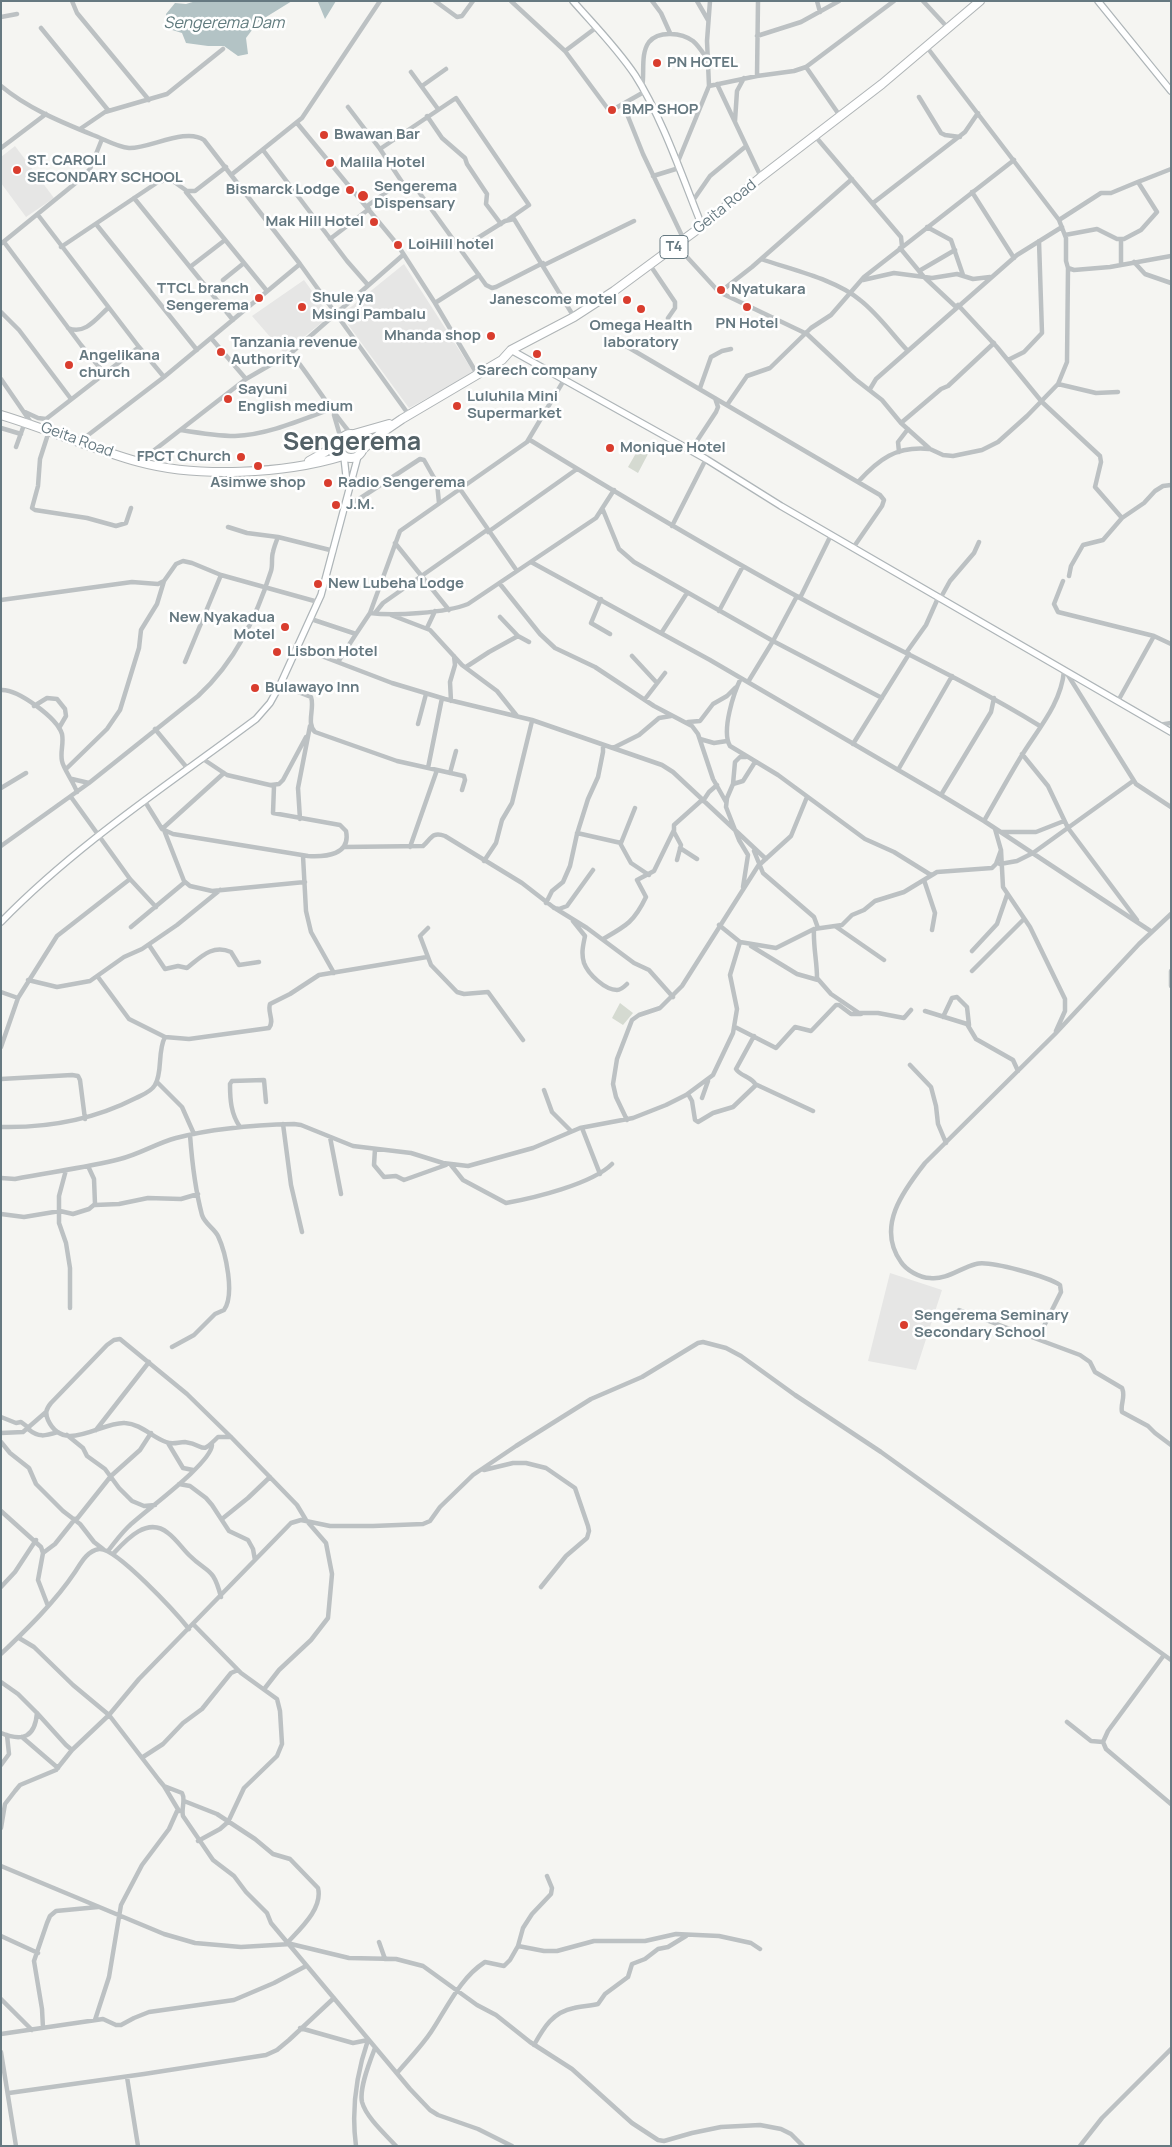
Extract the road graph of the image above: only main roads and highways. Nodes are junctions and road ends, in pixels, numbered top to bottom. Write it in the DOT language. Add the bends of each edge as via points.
graph roads {
  1 [pos="572,1"];
  2 [pos="980,1"];
  3 [pos="1098,1"];
  4 [pos="1171,91"];
  5 [pos="702,226"];
  6 [pos="512,350"];
  7 [pos="1,416"];
  8 [pos="405,417"];
  9 [pos="353,434"];
  10 [pos="340,440"];
  11 [pos="360,453"];
  12 [pos="344,456"];
  13 [pos="302,464"];
  14 [pos="348,488"];
  15 [pos="1171,732"];
  16 [pos="1,922"];
  1 -- 5 [label="main road" via="624,60 643,91"];
  2 -- 5 [label="highway, Geita Road / T4"];
  3 -- 4 [label="main road"];
  5 -- 6 [label="highway, Geita Road / T4" via="574,317"];
  6 -- 8 [label="highway, Geita Road / T4" via="502,360"];
  6 -- 15 [label="main road" via="691,450 831,536"];
  7 -- 13 [label="highway, Geita Road / T4" via="140,462 188,471 261,471"];
  8 -- 9 [label="highway, Geita Road / T4"];
  8 -- 11 [label="highway, Geita Road / T4"];
  9 -- 10 [label="highway, Geita Road / T4"];
  9 -- 11 [label="highway" via="362,441"];
  10 -- 12 [label="highway" via="338,449"];
  10 -- 13 [label="highway, Geita Road / T4"];
  11 -- 12 [label="highway, Geita Road / T4" via="354,458"];
  11 -- 14 [label="main road"];
  12 -- 13 [label="highway, Geita Road / T4"];
  12 -- 14 [label="main road"];
  14 -- 16 [label="main road" via="318,602 270,704 256,719 99,835"];
}
